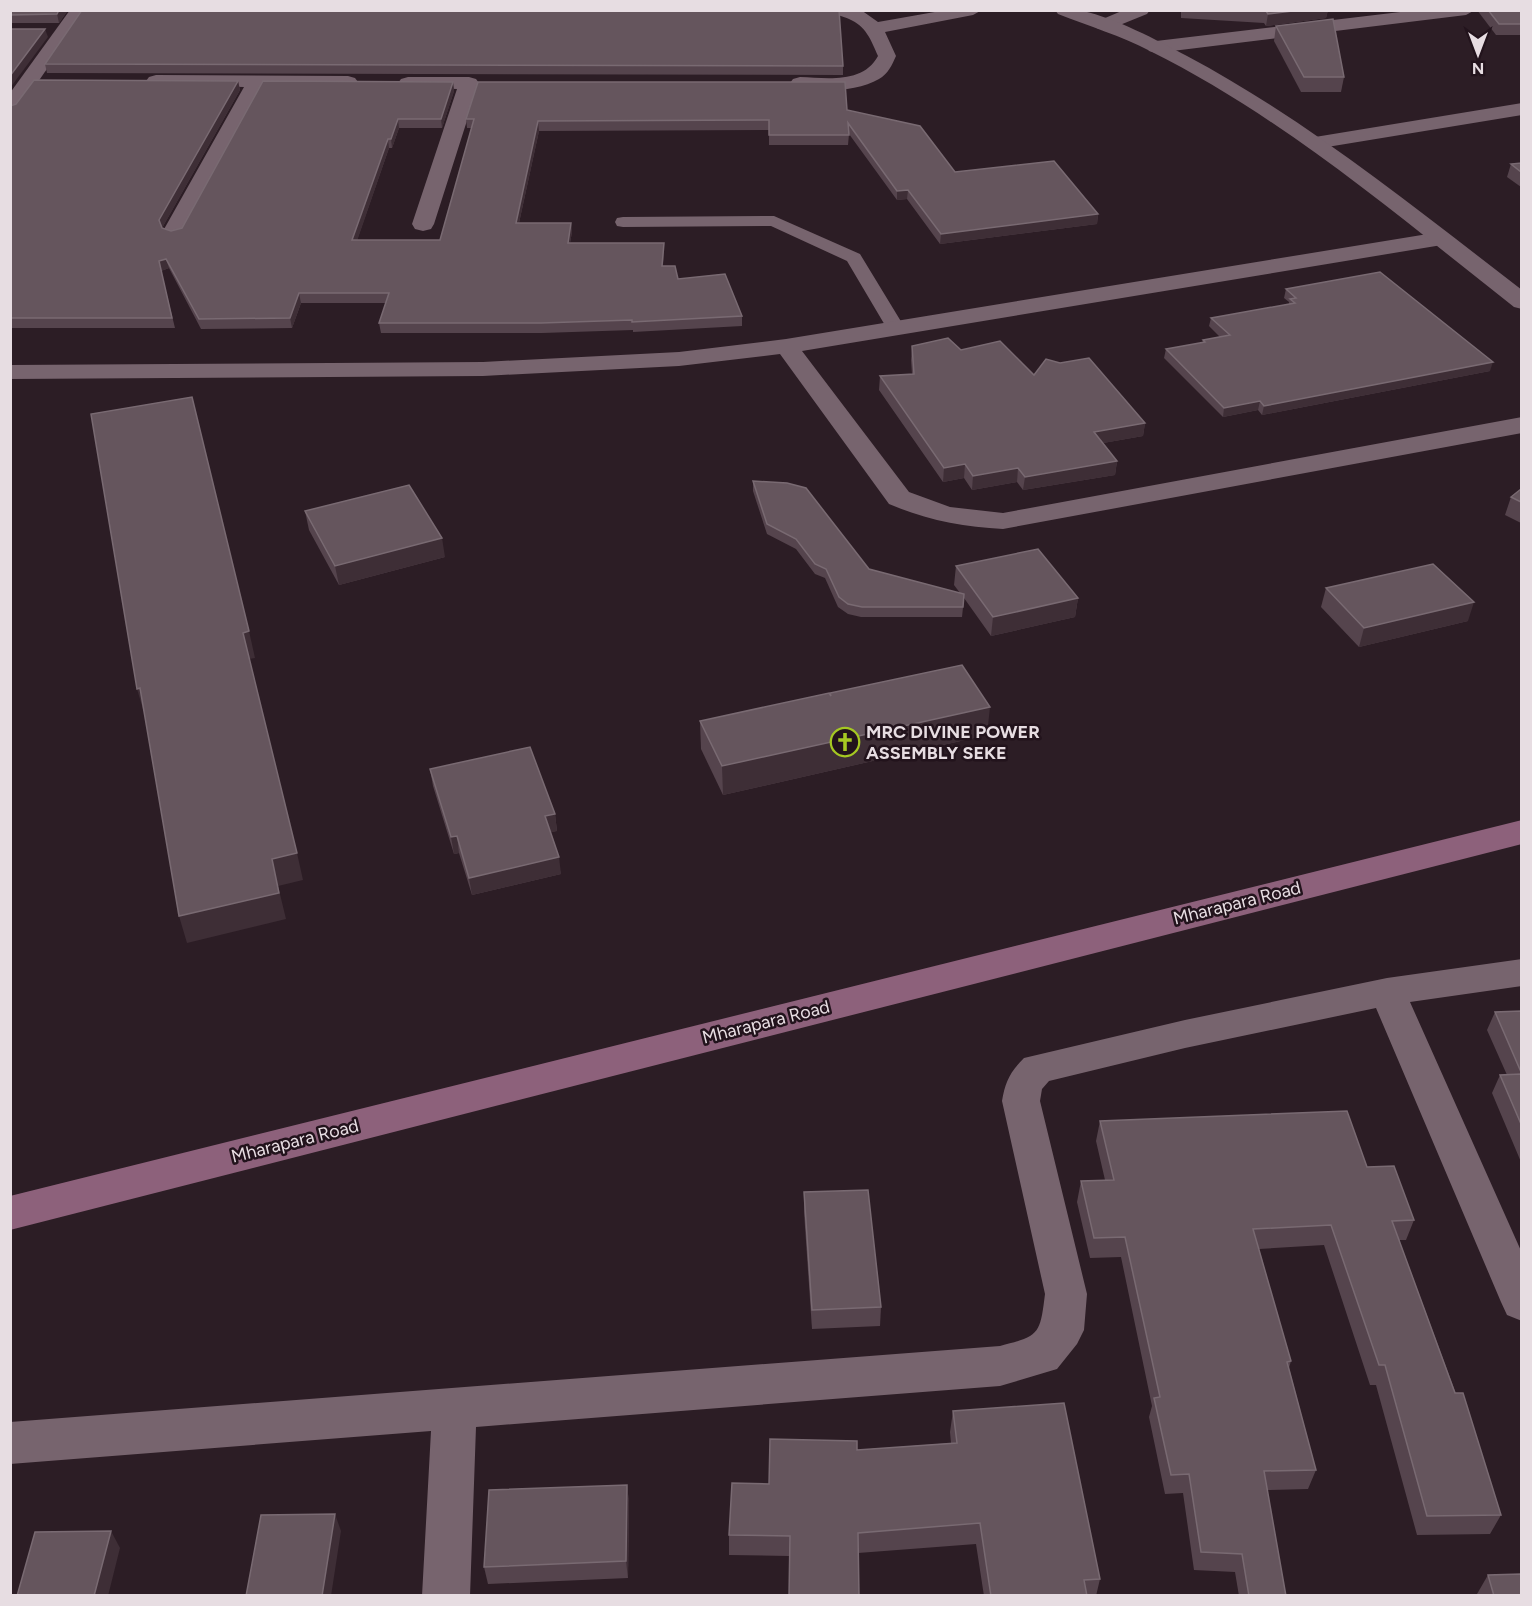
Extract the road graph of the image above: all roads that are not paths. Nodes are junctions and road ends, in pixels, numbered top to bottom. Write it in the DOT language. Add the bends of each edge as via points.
graph roads {
  1 [pos="79,10"];
  2 [pos="841,10"];
  3 [pos="973,10"];
  4 [pos="1064,10"];
  5 [pos="1141,10"];
  6 [pos="1466,10"];
  7 [pos="1367,16"];
  8 [pos="1104,25"];
  9 [pos="875,28"];
  10 [pos="43,30"];
  11 [pos="64,30"];
  12 [pos="1156,47"];
  13 [pos="30,81"];
  14 [pos="54,81"];
  15 [pos="138,81"];
  16 [pos="257,81"];
  17 [pos="363,82"];
  18 [pos="386,82"];
  19 [pos="469,83"];
  20 [pos="492,83"];
  21 [pos="786,83"];
  22 [pos="10,108"];
  23 [pos="1521,109"];
  24 [pos="1315,142"];
  25 [pos="623,222"];
  26 [pos="423,224"];
  27 [pos="174,231"];
  28 [pos="1440,239"];
  29 [pos="1521,302"];
  30 [pos="896,328"];
  31 [pos="786,346"];
  32 [pos="10,372"];
  33 [pos="1521,425"];
  34 [pos="1521,832"];
  35 [pos="1521,972"];
  36 [pos="1387,992"];
  37 [pos="10,1213"];
  38 [pos="1521,1302"];
  39 [pos="454,1410"];
  40 [pos="10,1443"];
  41 [pos="446,1596"];
  1 -- 11 [label="street"];
  2 -- 9 [label="street"];
  3 -- 9 [label="street"];
  4 -- 8 [label="street"];
  5 -- 8 [label="street"];
  6 -- 7 [label="street"];
  7 -- 12 [label="street"];
  8 -- 12 [label="street"];
  9 -- 21 [label="street" via="887,56 880,69 868,77 845,83"];
  10 -- 11 [label="street"];
  11 -- 13 [label="street"];
  12 -- 24 [label="street"];
  13 -- 14 [label="street"];
  13 -- 22 [label="street"];
  15 -- 16 [label="street"];
  16 -- 17 [label="street"];
  16 -- 27 [label="street"];
  18 -- 19 [label="street"];
  19 -- 20 [label="street"];
  19 -- 26 [label="street"];
  23 -- 24 [label="street"];
  24 -- 28 [label="street"];
  25 -- 30 [label="lane" via="774,221 854,258"];
  28 -- 29 [label="street"];
  28 -- 30 [label="street"];
  30 -- 31 [label="street"];
  31 -- 32 [label="street" via="679,359 483,369"];
  31 -- 33 [label="street" via="899,498 928,511 962,519 1003,521"];
  34 -- 37 [label="main road, Mharapara Road"];
  35 -- 36 [label="street"];
  36 -- 38 [label="street"];
  36 -- 39 [label="street" via="1037,1069 1024,1083 1021,1101 1066,1294 1062,1330 1042,1355 1000,1366"];
  39 -- 40 [label="street"];
  39 -- 41 [label="street"];
}
